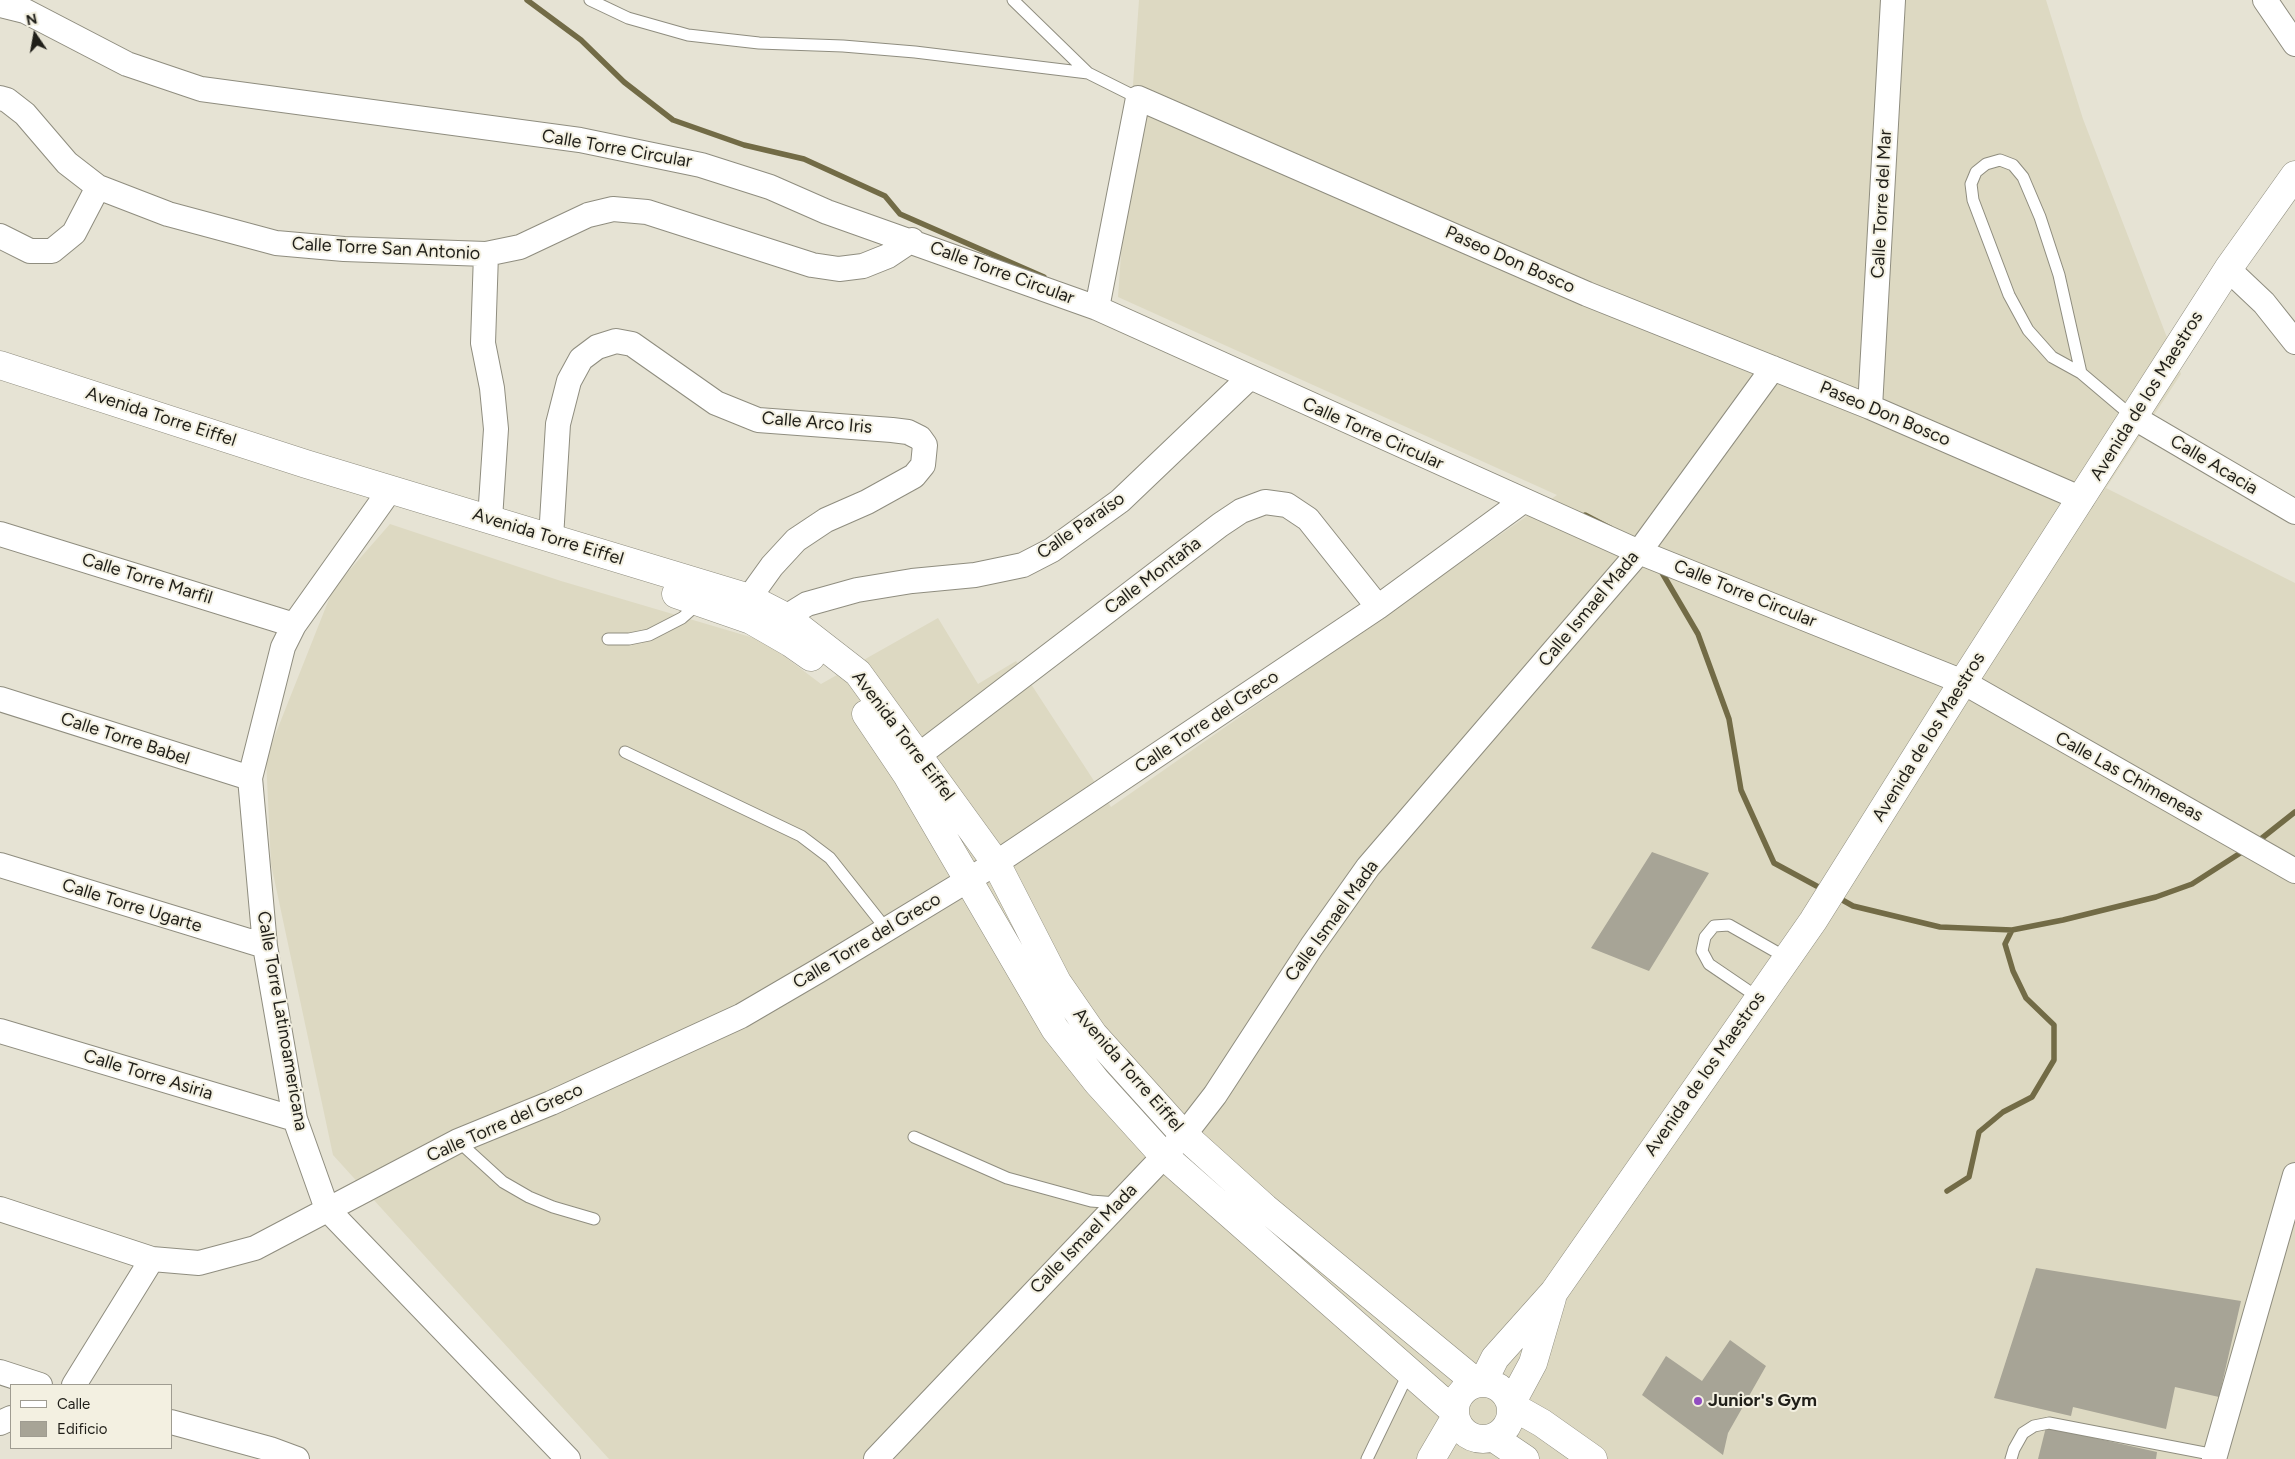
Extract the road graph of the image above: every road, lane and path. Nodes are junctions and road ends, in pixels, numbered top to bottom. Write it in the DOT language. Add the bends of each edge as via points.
graph roads {
  1 [pos="590,0"];
  2 [pos="1013,0"];
  3 [pos="1893,0"];
  4 [pos="2265,0"];
  5 [pos="0,5"];
  6 [pos="2295,44"];
  7 [pos="1088,73"];
  8 [pos="0,98"];
  9 [pos="1138,98"];
  10 [pos="2295,175"];
  11 [pos="98,187"];
  12 [pos="0,236"];
  13 [pos="912,240"];
  14 [pos="486,254"];
  15 [pos="2228,269"];
  16 [pos="1097,308"];
  17 [pos="2295,342"];
  18 [pos="0,365"];
  19 [pos="1773,368"];
  20 [pos="2081,373"];
  21 [pos="1249,378"];
  22 [pos="0,382"];
  23 [pos="1870,407"];
  24 [pos="2134,417"];
  25 [pos="384,498"];
  26 [pos="2082,499"];
  27 [pos="1523,501"];
  28 [pos="2295,512"];
  29 [pos="490,520"];
  30 [pos="0,534"];
  31 [pos="551,538"];
  32 [pos="1639,552"];
  33 [pos="749,598"];
  34 [pos="700,602"];
  35 [pos="1378,607"];
  36 [pos="786,617"];
  37 [pos="294,625"];
  38 [pos="608,639"];
  39 [pos="1963,682"];
  40 [pos="0,699"];
  41 [pos="625,752"];
  42 [pos="919,755"];
  43 [pos="250,778"];
  44 [pos="996,863"];
  45 [pos="0,865"];
  46 [pos="2295,871"];
  47 [pos="969,880"];
  48 [pos="887,930"];
  49 [pos="264,946"];
  50 [pos="1787,958"];
  51 [pos="1759,998"];
  52 [pos="0,1031"];
  53 [pos="295,1119"];
  54 [pos="1184,1135"];
  55 [pos="914,1137"];
  56 [pos="458,1141"];
  57 [pos="1163,1155"];
  58 [pos="2295,1175"];
  59 [pos="1119,1203"];
  60 [pos="0,1209"];
  61 [pos="327,1209"];
  62 [pos="594,1218"];
  63 [pos="152,1259"];
  64 [pos="1554,1292"];
  65 [pos="0,1372"];
  66 [pos="1409,1372"];
  67 [pos="1480,1382"];
  68 [pos="37,1384"];
  69 [pos="75,1384"];
  70 [pos="1512,1405"];
  71 [pos="1455,1415"];
  72 [pos="172,1422"];
  73 [pos="1487,1445"];
  74 [pos="2215,1457"];
  75 [pos="297,1459"];
  76 [pos="568,1459"];
  77 [pos="876,1459"];
  78 [pos="1367,1459"];
  79 [pos="1431,1459"];
  80 [pos="1525,1459"];
  81 [pos="1593,1459"];
  82 [pos="2010,1459"];
  1 -- 7 [label="lane" via="628,18 688,35 759,43 843,46"];
  2 -- 7 [label="lane"];
  3 -- 23 [label="street, Calle Torre del Mar"];
  4 -- 6 [label="street"];
  5 -- 13 [label="street, Calle Torre Circular" via="25,11 127,64 201,89 580,140 692,163 770,187 827,212"];
  7 -- 9 [label="lane"];
  8 -- 11 [label="street, Calle Torre San Antonio" via="24,114 68,163"];
  9 -- 16 [label="street"];
  9 -- 19 [label="street, Paseo Don Bosco" via="1588,294"];
  10 -- 15 [label="street, Avenida de los Maestros"];
  11 -- 12 [label="street" via="74,233 52,252 30,251"];
  11 -- 14 [label="street, Calle Torre San Antonio" via="168,214 276,243"];
  13 -- 14 [label="street, Calle Torre San Antonio" via="888,256 863,266 839,269 812,265 647,212 613,208 588,214 520,247"];
  13 -- 16 [label="street, Calle Torre Circular"];
  14 -- 29 [label="street" via="484,343 496,429"];
  15 -- 17 [label="street" via="2264,303"];
  15 -- 24 [label="street, Avenida de los Maestros"];
  16 -- 21 [label="street, Calle Torre Circular"];
  18 -- 25 [label="street, Avenida Torre Eiffel"];
  19 -- 23 [label="street, Paseo Don Bosco"];
  19 -- 32 [label="street, Calle Ismael Mada"];
  20 -- 20 [label="lane" via="2052,357 2028,330 2009,295 1973,200 1971,184 1976,172 1986,164 2000,160 2013,165 2023,177 2059,276"];
  20 -- 24 [label="lane"];
  21 -- 27 [label="street, Calle Torre Circular"];
  21 -- 36 [label="street, Calle Paraíso" via="1120,501 1052,550 1023,565 975,575 857,590 806,604"];
  22 -- 25 [label="street, Avenida Torre Eiffel"];
  23 -- 26 [label="street, Paseo Don Bosco"];
  24 -- 26 [label="street, Avenida de los Maestros"];
  24 -- 28 [label="street, Calle Acacia"];
  25 -- 29 [label="street, Avenida Torre Eiffel"];
  25 -- 34 [label="street, Avenida Torre Eiffel"];
  25 -- 37 [label="street, Calle Torre Latinoamericana"];
  26 -- 39 [label="street, Avenida de los Maestros"];
  27 -- 32 [label="street, Calle Torre Circular"];
  27 -- 35 [label="street, Calle Torre del Greco"];
  29 -- 31 [label="street, Avenida Torre Eiffel"];
  30 -- 37 [label="street, Calle Torre Marfil"];
  31 -- 33 [label="street, Avenida Torre Eiffel"];
  31 -- 33 [label="street, Calle Arco Iris" via="558,424 569,381 581,359 597,347 616,341 632,344 716,403 758,420 892,430 920,438 925,445 923,465 914,476 826,520 796,540"];
  32 -- 39 [label="street, Calle Torre Circular"];
  32 -- 54 [label="street, Calle Ismael Mada" via="1368,867"];
  33 -- 36 [label="street, Avenida Torre Eiffel"];
  34 -- 38 [label="lane" via="682,618 649,635"];
  34 -- 47 [label="street, Avenida Torre Eiffel" via="751,620 791,643 841,679 907,775"];
  35 -- 42 [label="street, Calle Montaña" via="1308,519 1288,505 1265,502 1241,511 1220,525"];
  35 -- 44 [label="street, Calle Torre del Greco"];
  36 -- 42 [label="street, Avenida Torre Eiffel" via="858,673"];
  37 -- 43 [label="street, Calle Torre Latinoamericana" via="283,647"];
  39 -- 46 [label="street, Calle Las Chimeneas"];
  39 -- 50 [label="street, Avenida de los Maestros"];
  40 -- 43 [label="street, Calle Torre Babel"];
  41 -- 48 [label="lane" via="801,836 830,858"];
  42 -- 44 [label="street, Avenida Torre Eiffel"];
  43 -- 49 [label="street, Calle Torre Latinoamericana"];
  44 -- 47 [label="street, Calle Torre del Greco"];
  44 -- 54 [label="street, Avenida Torre Eiffel" via="1057,982 1093,1034"];
  45 -- 49 [label="street, Calle Torre Ugarte"];
  47 -- 48 [label="street, Calle Torre del Greco"];
  47 -- 57 [label="street, Avenida Torre Eiffel" via="1055,1029 1097,1082"];
  48 -- 56 [label="street, Calle Torre del Greco" via="741,1016"];
  49 -- 53 [label="street, Calle Torre Latinoamericana"];
  50 -- 51 [label="street, Avenida de los Maestros"];
  50 -- 51 [label="lane" via="1729,925 1714,926 1705,937 1702,951 1709,964"];
  51 -- 64 [label="street, Avenida de los Maestros"];
  52 -- 53 [label="street, Calle Torre Asiria"];
  53 -- 61 [label="street, Calle Torre Latinoamericana"];
  54 -- 57 [label="street, Calle Ismael Mada"];
  54 -- 67 [label="street, Avenida Torre Eiffel" via="1265,1208"];
  55 -- 59 [label="lane" via="1007,1178 1091,1201"];
  56 -- 61 [label="street, Calle Torre del Greco"];
  56 -- 62 [label="lane" via="503,1182 529,1197"];
  57 -- 59 [label="street, Calle Ismael Mada"];
  57 -- 66 [label="street, Avenida Torre Eiffel"];
  58 -- 74 [label="street"];
  59 -- 77 [label="street, Calle Ismael Mada"];
  60 -- 63 [label="street, Calle Torre del Greco"];
  61 -- 63 [label="street, Calle Torre del Greco" via="255,1248 199,1263"];
  61 -- 76 [label="street, Calle Torre Latinoamericana"];
  63 -- 69 [label="street"];
  64 -- 67 [label="street, Avenida de los Maestros" via="1495,1358"];
  64 -- 70 [label="street, Avenida de los Maestros" via="1533,1364"];
  65 -- 68 [label="street"];
  66 -- 71 [label="street, Avenida Torre Eiffel"];
  66 -- 78 [label="lane"];
  67 -- 70 [label="street" via="1501,1388"];
  67 -- 71 [label="street" via="1460,1394"];
  70 -- 73 [label="street" via="1508,1425"];
  70 -- 81 [label="street"];
  71 -- 73 [label="street" via="1466,1433"];
  71 -- 79 [label="street"];
  72 -- 75 [label="street"];
  73 -- 80 [label="street"];
  74 -- 82 [label="lane" via="2048,1424 2034,1426 2023,1434"];
}
